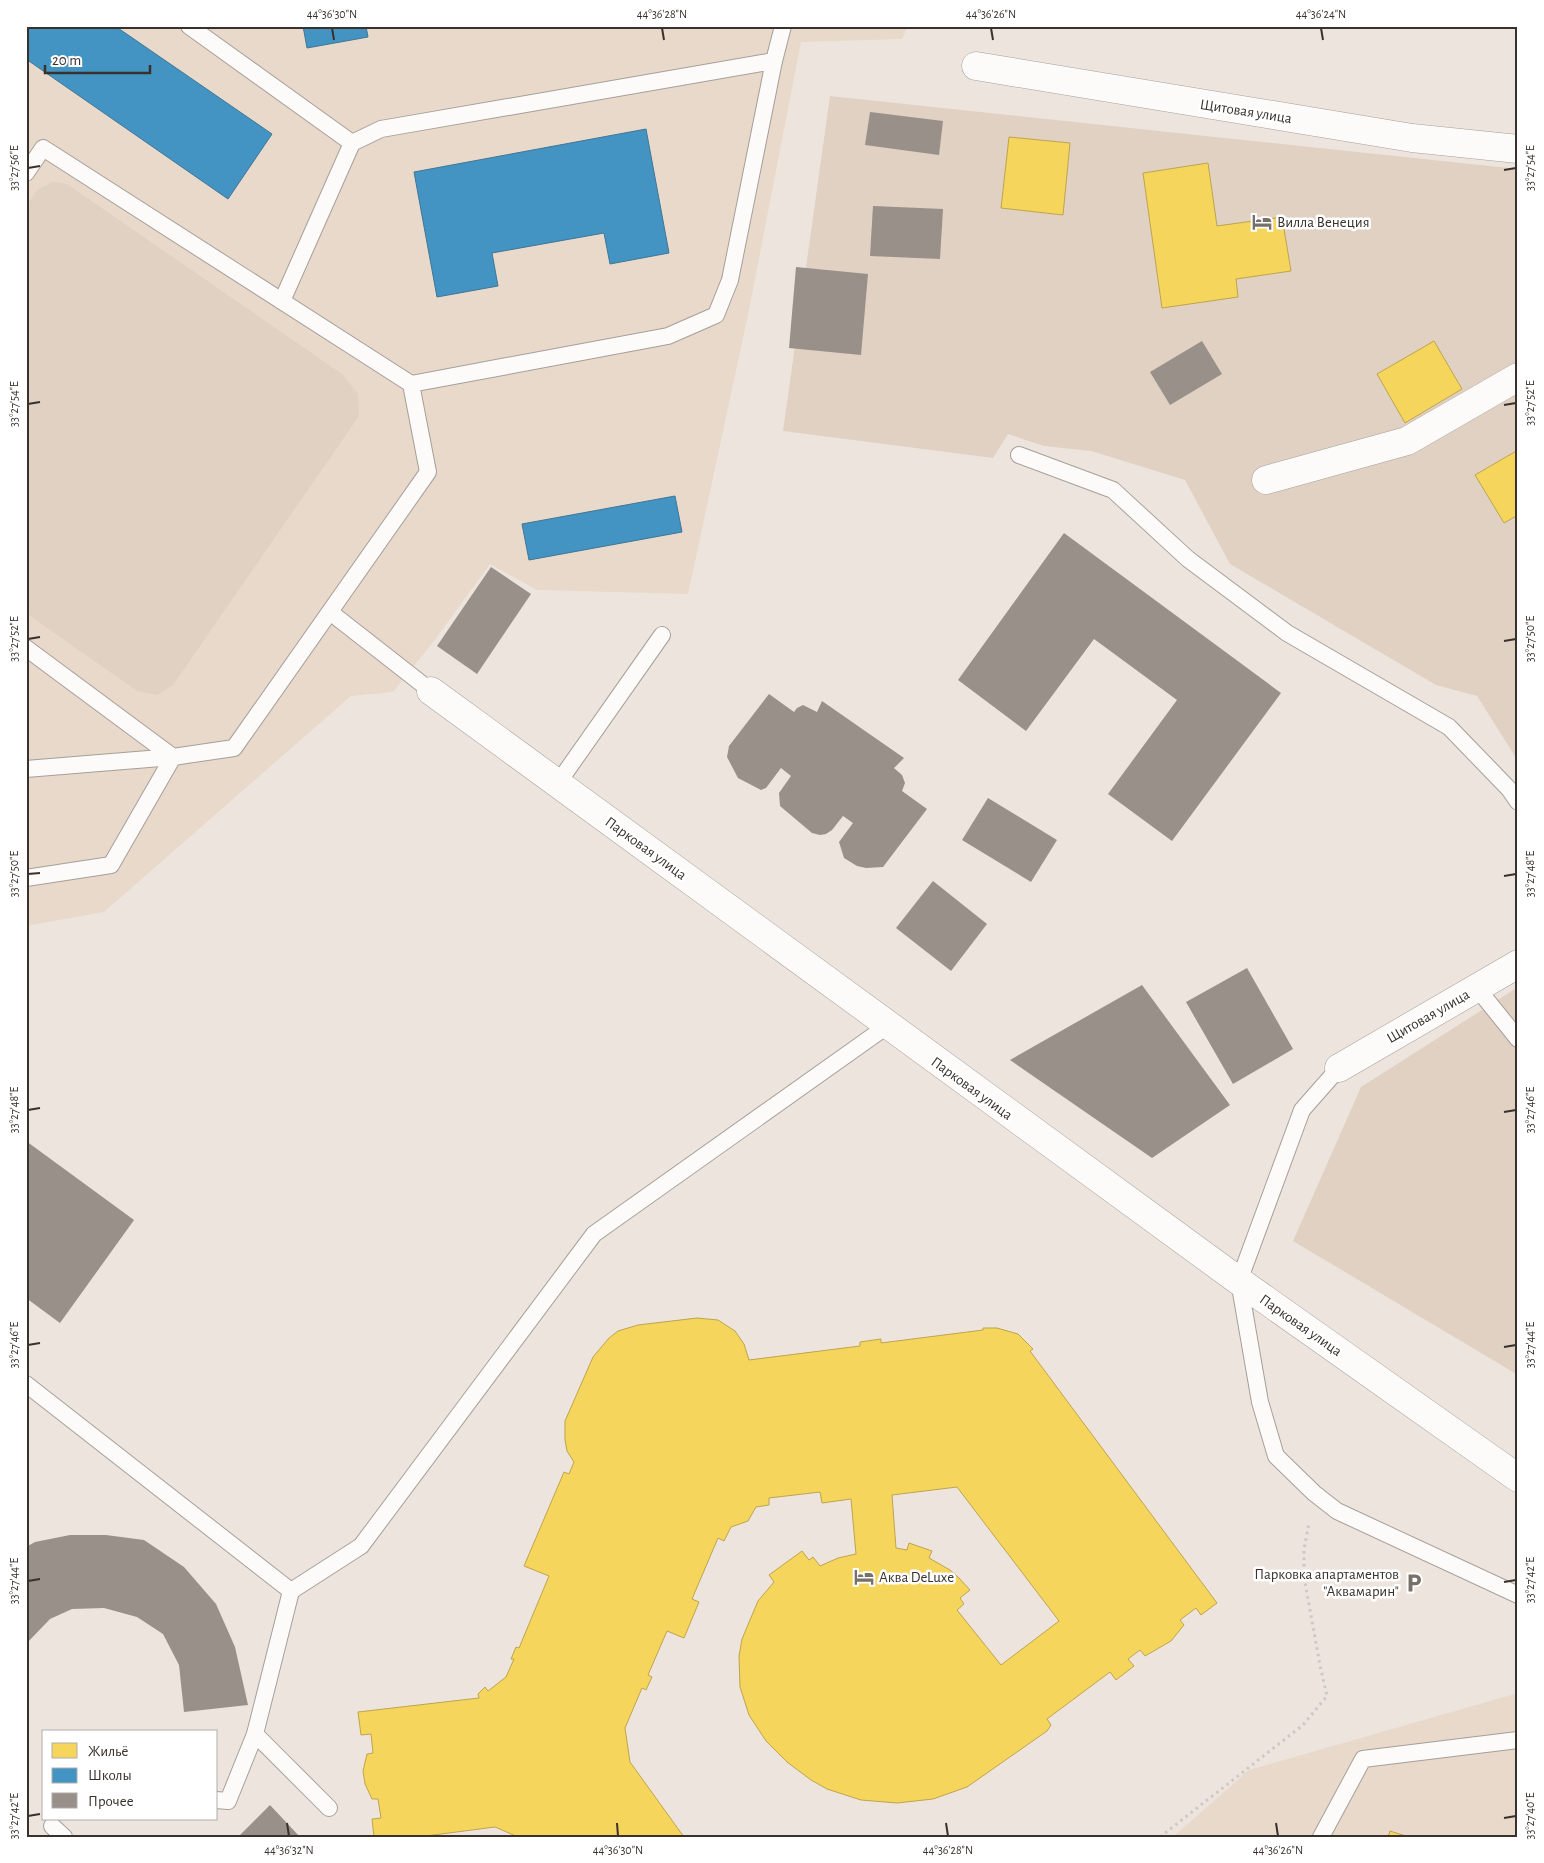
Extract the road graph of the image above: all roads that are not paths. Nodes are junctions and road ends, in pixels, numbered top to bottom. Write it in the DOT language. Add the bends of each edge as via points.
graph roads {
  1 [pos="189,26"];
  2 [pos="783,26"];
  3 [pos="774,61"];
  4 [pos="976,66"];
  5 [pos="352,143"];
  6 [pos="1518,149"];
  7 [pos="26,173"];
  8 [pos="282,301"];
  9 [pos="1518,378"];
  10 [pos="411,384"];
  11 [pos="1019,455"];
  12 [pos="1266,480"];
  13 [pos="330,612"];
  14 [pos="662,635"];
  15 [pos="26,648"];
  16 [pos="431,692"];
  17 [pos="173,757"];
  18 [pos="26,769"];
  19 [pos="558,783"];
  20 [pos="1518,802"];
  21 [pos="26,878"];
  22 [pos="1518,964"];
  23 [pos="1477,988"];
  24 [pos="887,1026"];
  25 [pos="1517,1037"];
  26 [pos="1339,1068"];
  27 [pos="1239,1281"];
  28 [pos="26,1384"];
  29 [pos="1518,1478"];
  30 [pos="291,1591"];
  31 [pos="1518,1595"];
  32 [pos="255,1734"];
  33 [pos="1518,1740"];
  34 [pos="218,1800"];
  35 [pos="329,1808"];
  36 [pos="1321,1837"];
  1 -- 5 [label="lane"];
  2 -- 3 [label="lane"];
  3 -- 5 [label="lane" via="381,129"];
  3 -- 10 [label="lane" via="730,280 716,315 668,336"];
  4 -- 6 [label="street, Щитовая улица" via="1412,138"];
  5 -- 8 [label="lane"];
  7 -- 8 [label="lane" via="43,148"];
  8 -- 10 [label="lane"];
  9 -- 12 [label="street" via="1407,441"];
  10 -- 13 [label="lane" via="428,472"];
  11 -- 20 [label="lane" via="1113,490 1188,559 1287,633 1449,727"];
  13 -- 16 [label="lane"];
  13 -- 17 [label="lane" via="234,748"];
  14 -- 19 [label="lane"];
  15 -- 17 [label="lane"];
  16 -- 19 [label="street, Парковая улица"];
  17 -- 18 [label="lane"];
  17 -- 21 [label="lane" via="111,865"];
  19 -- 24 [label="street, Парковая улица"];
  22 -- 23 [label="street, Щитовая улица"];
  23 -- 25 [label="lane"];
  23 -- 26 [label="street, Щитовая улица"];
  24 -- 27 [label="street, Парковая улица"];
  24 -- 30 [label="lane" via="594,1234 361,1546"];
  26 -- 27 [label="lane" via="1302,1110"];
  27 -- 29 [label="street, Парковая улица"];
  27 -- 31 [label="lane" via="1260,1402 1276,1456 1337,1511"];
  28 -- 30 [label="lane"];
  30 -- 32 [label="lane"];
  32 -- 34 [label="lane" via="228,1801"];
  32 -- 35 [label="lane"];
  33 -- 36 [label="lane" via="1363,1759"];
}
